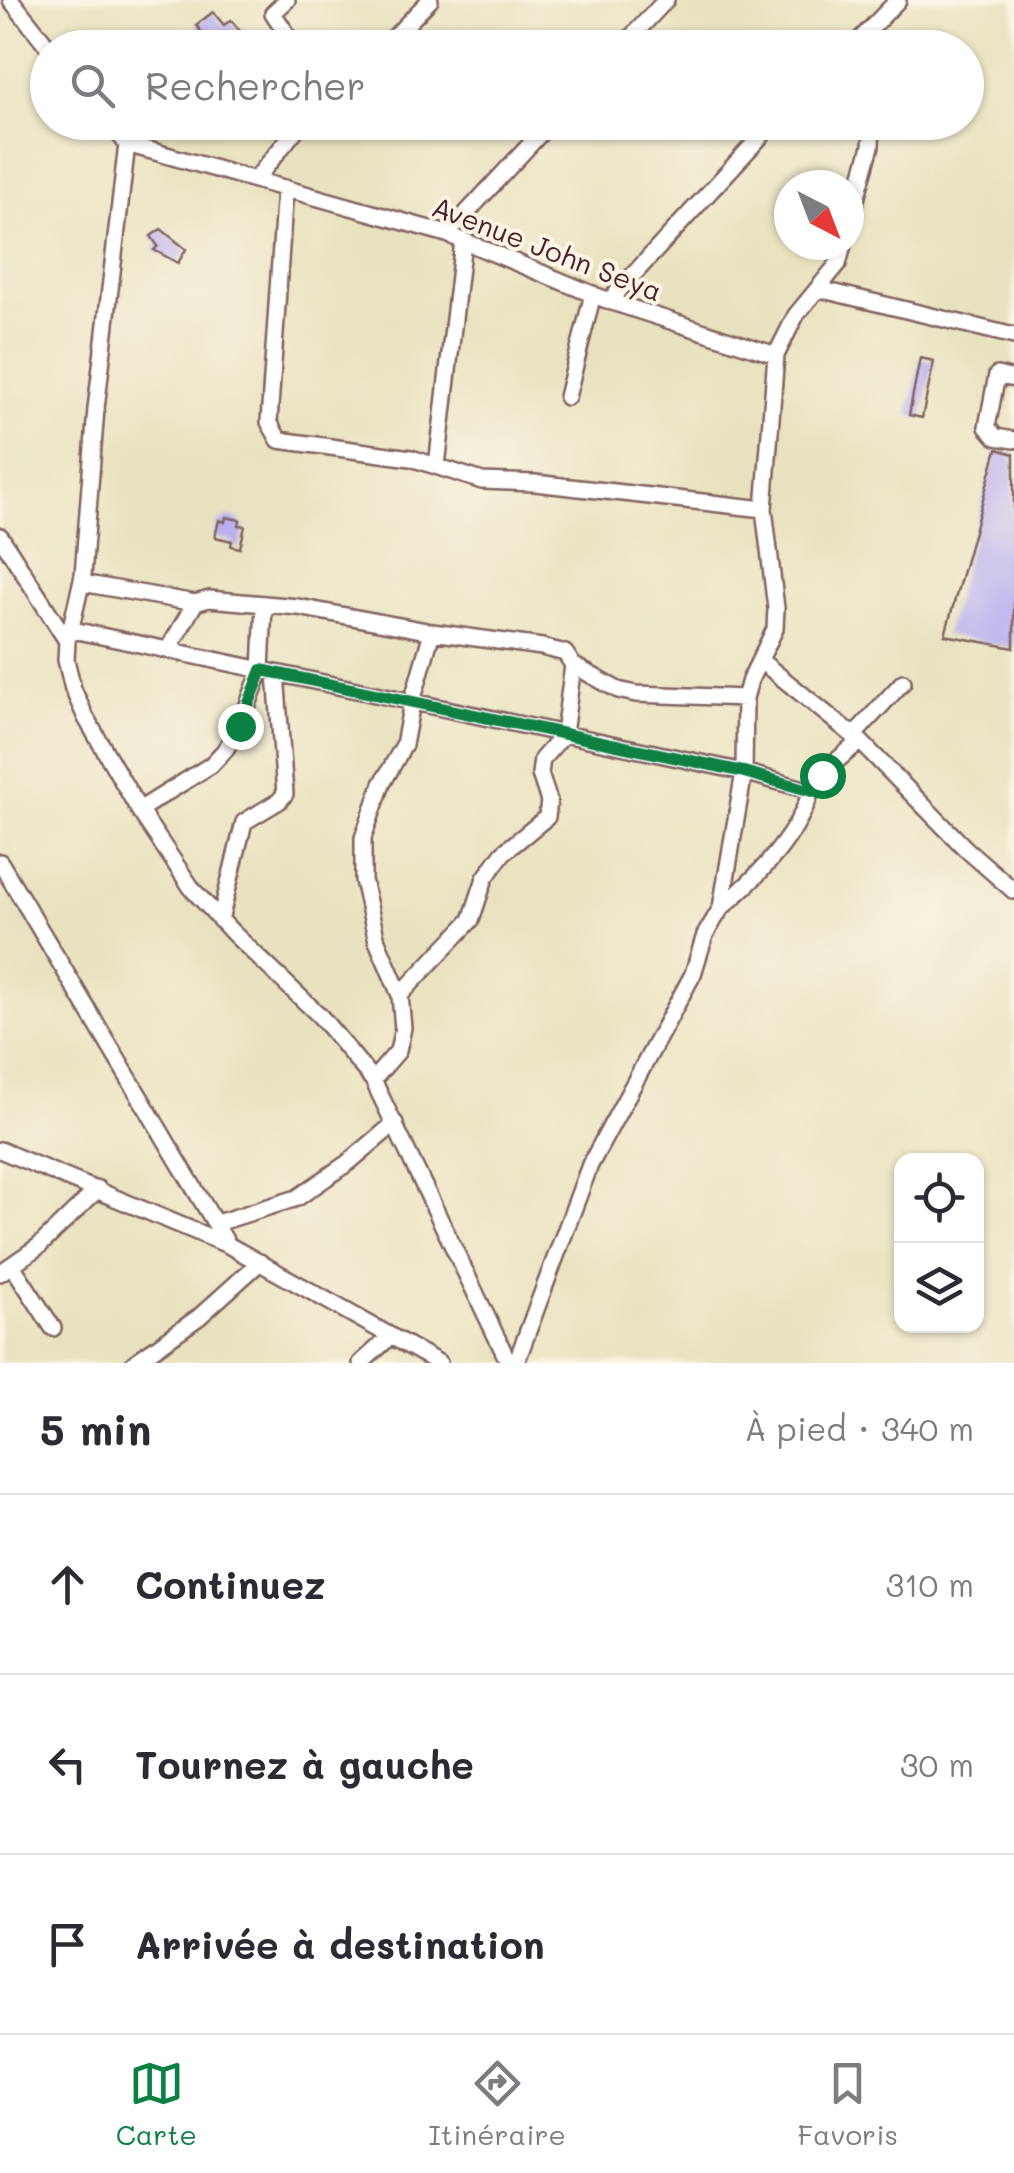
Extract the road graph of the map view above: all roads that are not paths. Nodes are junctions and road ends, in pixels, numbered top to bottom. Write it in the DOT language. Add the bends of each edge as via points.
graph roads {
  1 [pos="10,0"];
  2 [pos="261,0"];
  3 [pos="286,0"];
  4 [pos="430,0"];
  5 [pos="666,0"];
  6 [pos="898,0"];
  7 [pos="0,10"];
  8 [pos="273,13"];
  9 [pos="34,30"];
  10 [pos="284,30"];
  11 [pos="401,30"];
  12 [pos="638,30"];
  13 [pos="876,30"];
  14 [pos="124,140"];
  15 [pos="287,140"];
  16 [pos="534,140"];
  17 [pos="757,140"];
  18 [pos="870,140"];
  19 [pos="127,144"];
  20 [pos="864,170"];
  21 [pos="256,179"];
  22 [pos="286,188"];
  23 [pos="447,234"];
  24 [pos="463,241"];
  25 [pos="839,260"];
  26 [pos="820,289"];
  27 [pos="593,294"];
  28 [pos="609,301"];
  29 [pos="1014,336"];
  30 [pos="776,355"];
  31 [pos="1014,379"];
  32 [pos="566,396"];
  33 [pos="1014,440"];
  34 [pos="437,466"];
  35 [pos="764,509"];
  36 [pos="0,536"];
  37 [pos="82,583"];
  38 [pos="195,602"];
  39 [pos="264,605"];
  40 [pos="432,632"];
  41 [pos="70,636"];
  42 [pos="168,650"];
  43 [pos="761,660"];
  44 [pos="573,665"];
  45 [pos="269,672"];
  46 [pos="903,682"];
  47 [pos="746,698"];
  48 [pos="412,702"];
  49 [pos="564,734"];
  50 [pos="857,738"];
  51 [pos="744,772"];
  52 [pos="812,791"];
  53 [pos="139,810"];
  54 [pos="0,862"];
  55 [pos="15,887"];
  56 [pos="1014,891"];
  57 [pos="0,896"];
  58 [pos="721,908"];
  59 [pos="220,920"];
  60 [pos="400,994"];
  61 [pos="373,1080"];
  62 [pos="395,1123"];
  63 [pos="0,1150"];
  64 [pos="98,1189"];
  65 [pos="217,1223"];
  66 [pos="228,1245"];
  67 [pos="260,1262"];
  68 [pos="6,1269"];
  69 [pos="53,1328"];
  70 [pos="392,1336"];
  71 [pos="134,1363"];
  72 [pos="360,1363"];
  73 [pos="439,1363"];
  74 [pos="512,1363"];
  1 -- 7 [label="street"];
  1 -- 9 [label="street"];
  2 -- 8 [label="street"];
  3 -- 8 [label="street"];
  4 -- 11 [label="street"];
  5 -- 12 [label="street"];
  6 -- 13 [label="street"];
  8 -- 10 [label="street"];
  14 -- 19 [label="street"];
  15 -- 21 [label="street"];
  16 -- 23 [label="street"];
  17 -- 28 [label="street"];
  18 -- 20 [label="street"];
  19 -- 21 [label="street, Avenue John Seya"];
  19 -- 37 [label="street"];
  21 -- 22 [label="street, Avenue John Seya"];
  22 -- 23 [label="street, Avenue John Seya"];
  22 -- 34 [label="street" via="273,434"];
  23 -- 24 [label="street, Avenue John Seya"];
  24 -- 27 [label="street, Avenue John Seya"];
  24 -- 34 [label="street"];
  25 -- 26 [label="street"];
  26 -- 29 [label="street"];
  26 -- 30 [label="street" via="796,315"];
  27 -- 28 [label="street, Avenue John Seya"];
  27 -- 32 [label="street"];
  28 -- 30 [label="street, Avenue John Seya"];
  30 -- 35 [label="street"];
  31 -- 33 [label="street" via="997,375 987,428"];
  34 -- 35 [label="street" via="482,481"];
  35 -- 43 [label="street" via="776,630"];
  36 -- 41 [label="street"];
  37 -- 38 [label="street"];
  37 -- 41 [label="street"];
  38 -- 39 [label="street"];
  38 -- 42 [label="street"];
  39 -- 40 [label="street"];
  39 -- 45 [label="street"];
  40 -- 44 [label="street" via="542,647 565,653"];
  40 -- 48 [label="street"];
  41 -- 42 [label="street"];
  41 -- 53 [label="street" via="72,688"];
  42 -- 45 [label="street"];
  43 -- 47 [label="street"];
  43 -- 50 [label="street"];
  44 -- 47 [label="street" via="636,694"];
  44 -- 49 [label="street"];
  45 -- 48 [label="street"];
  45 -- 53 [label="street" via="211,765"];
  45 -- 59 [label="street" via="284,794 244,822"];
  46 -- 50 [label="street"];
  47 -- 51 [label="street"];
  48 -- 49 [label="street"];
  48 -- 60 [label="street" via="404,745 363,838 363,880"];
  49 -- 51 [label="street"];
  49 -- 60 [label="street" via="542,759 547,817 503,853 485,878 471,920"];
  50 -- 52 [label="street"];
  50 -- 56 [label="street"];
  51 -- 52 [label="street"];
  51 -- 58 [label="street"];
  52 -- 58 [label="street" via="766,865"];
  53 -- 59 [label="street"];
  54 -- 55 [label="street"];
  55 -- 57 [label="street"];
  55 -- 65 [label="street"];
  58 -- 74 [label="street" via="704,935 693,974 590,1165"];
  59 -- 61 [label="street" via="320,1016"];
  60 -- 61 [label="street" via="398,1050"];
  61 -- 62 [label="street"];
  62 -- 65 [label="street" via="297,1198"];
  62 -- 74 [label="street"];
  63 -- 64 [label="street"];
  64 -- 66 [label="street"];
  64 -- 68 [label="street"];
  65 -- 66 [label="street"];
  66 -- 67 [label="street"];
  67 -- 70 [label="street"];
  67 -- 71 [label="street"];
  68 -- 69 [label="street"];
  70 -- 72 [label="street"];
  70 -- 73 [label="street"];
}
